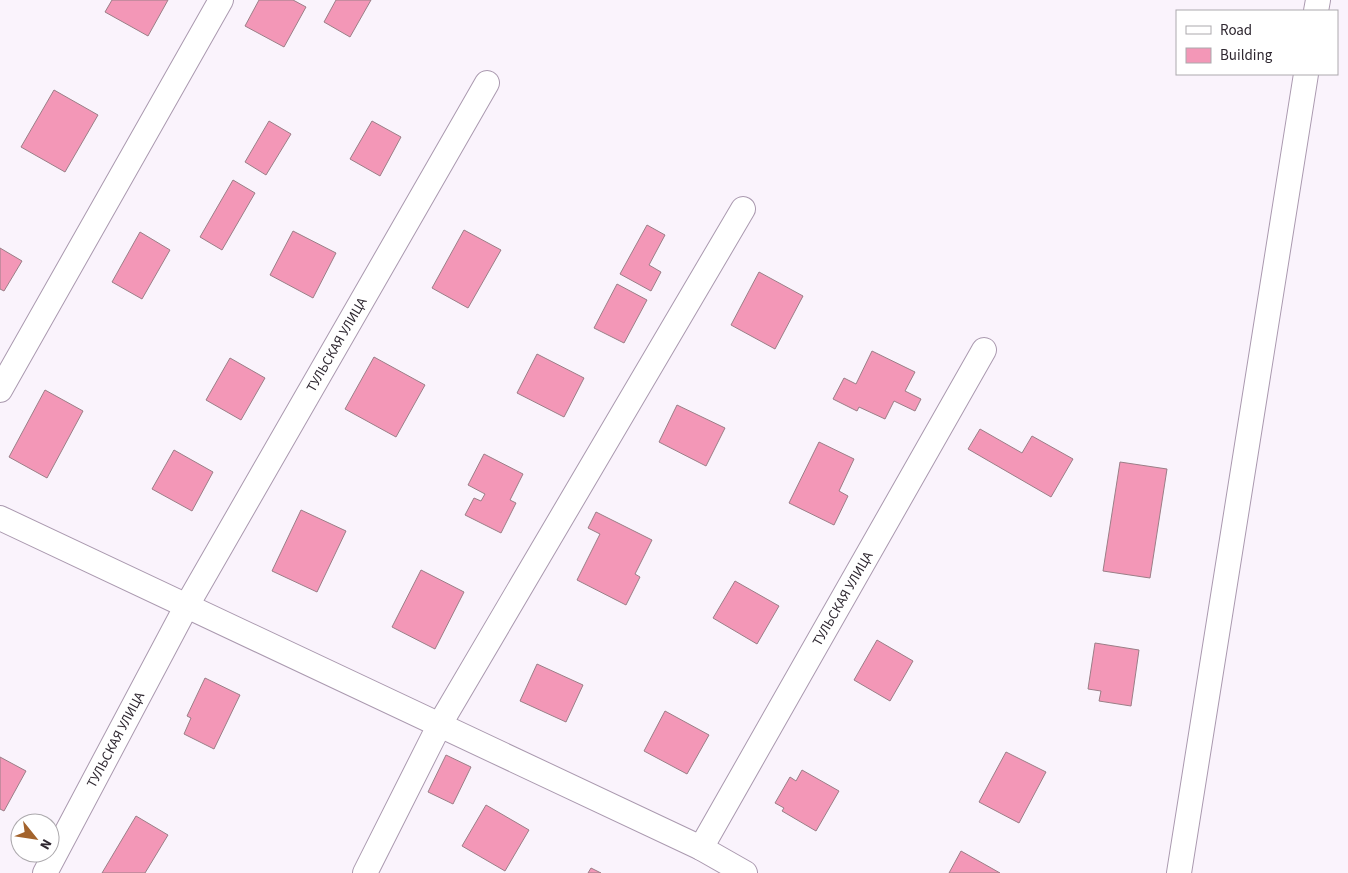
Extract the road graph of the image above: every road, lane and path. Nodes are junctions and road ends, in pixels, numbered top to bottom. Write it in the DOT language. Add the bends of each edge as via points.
graph roads {
  1 [pos="221,0"];
  2 [pos="1306,75"];
  3 [pos="487,83"];
  4 [pos="743,209"];
  5 [pos="984,350"];
  6 [pos="0,390"];
  7 [pos="0,518"];
  8 [pos="186,606"];
  9 [pos="440,724"];
  10 [pos="701,848"];
  11 [pos="45,873"];
  12 [pos="365,873"];
  13 [pos="745,873"];
  14 [pos="1179,873"];
  1 -- 6 [label="street"];
  2 -- 14 [label="street"];
  3 -- 8 [label="street, ТУЛЬСКАЯ УЛИЦА"];
  4 -- 9 [label="street"];
  5 -- 10 [label="street, ТУЛЬСКАЯ УЛИЦА"];
  7 -- 8 [label="street"];
  8 -- 9 [label="street"];
  8 -- 11 [label="street, ТУЛЬСКАЯ УЛИЦА"];
  9 -- 10 [label="street"];
  9 -- 12 [label="street"];
  10 -- 13 [label="street"];
}
